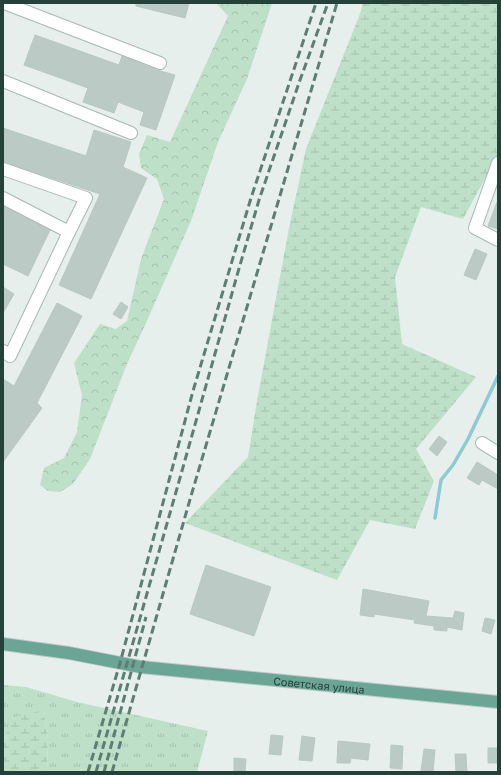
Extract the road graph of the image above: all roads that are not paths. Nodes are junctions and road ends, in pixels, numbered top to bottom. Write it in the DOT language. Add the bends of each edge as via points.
graph roads {
  1 [pos="4,3"];
  2 [pos="160,63"];
  3 [pos="3,81"];
  4 [pos="131,133"];
  5 [pos="498,163"];
  6 [pos="3,168"];
  7 [pos="3,198"];
  8 [pos="69,232"];
  9 [pos="498,240"];
  10 [pos="3,351"];
  11 [pos="482,443"];
  12 [pos="498,453"];
  13 [pos="3,644"];
  14 [pos="498,702"];
  1 -- 2 [label="street"];
  3 -- 4 [label="street"];
  5 -- 9 [label="street" via="474,228"];
  6 -- 8 [label="street" via="86,198"];
  7 -- 8 [label="street"];
  8 -- 10 [label="street" via="10,356"];
  11 -- 12 [label="street"];
  13 -- 14 [label="main road, Советская улица" via="69,652 141,667"];
}
